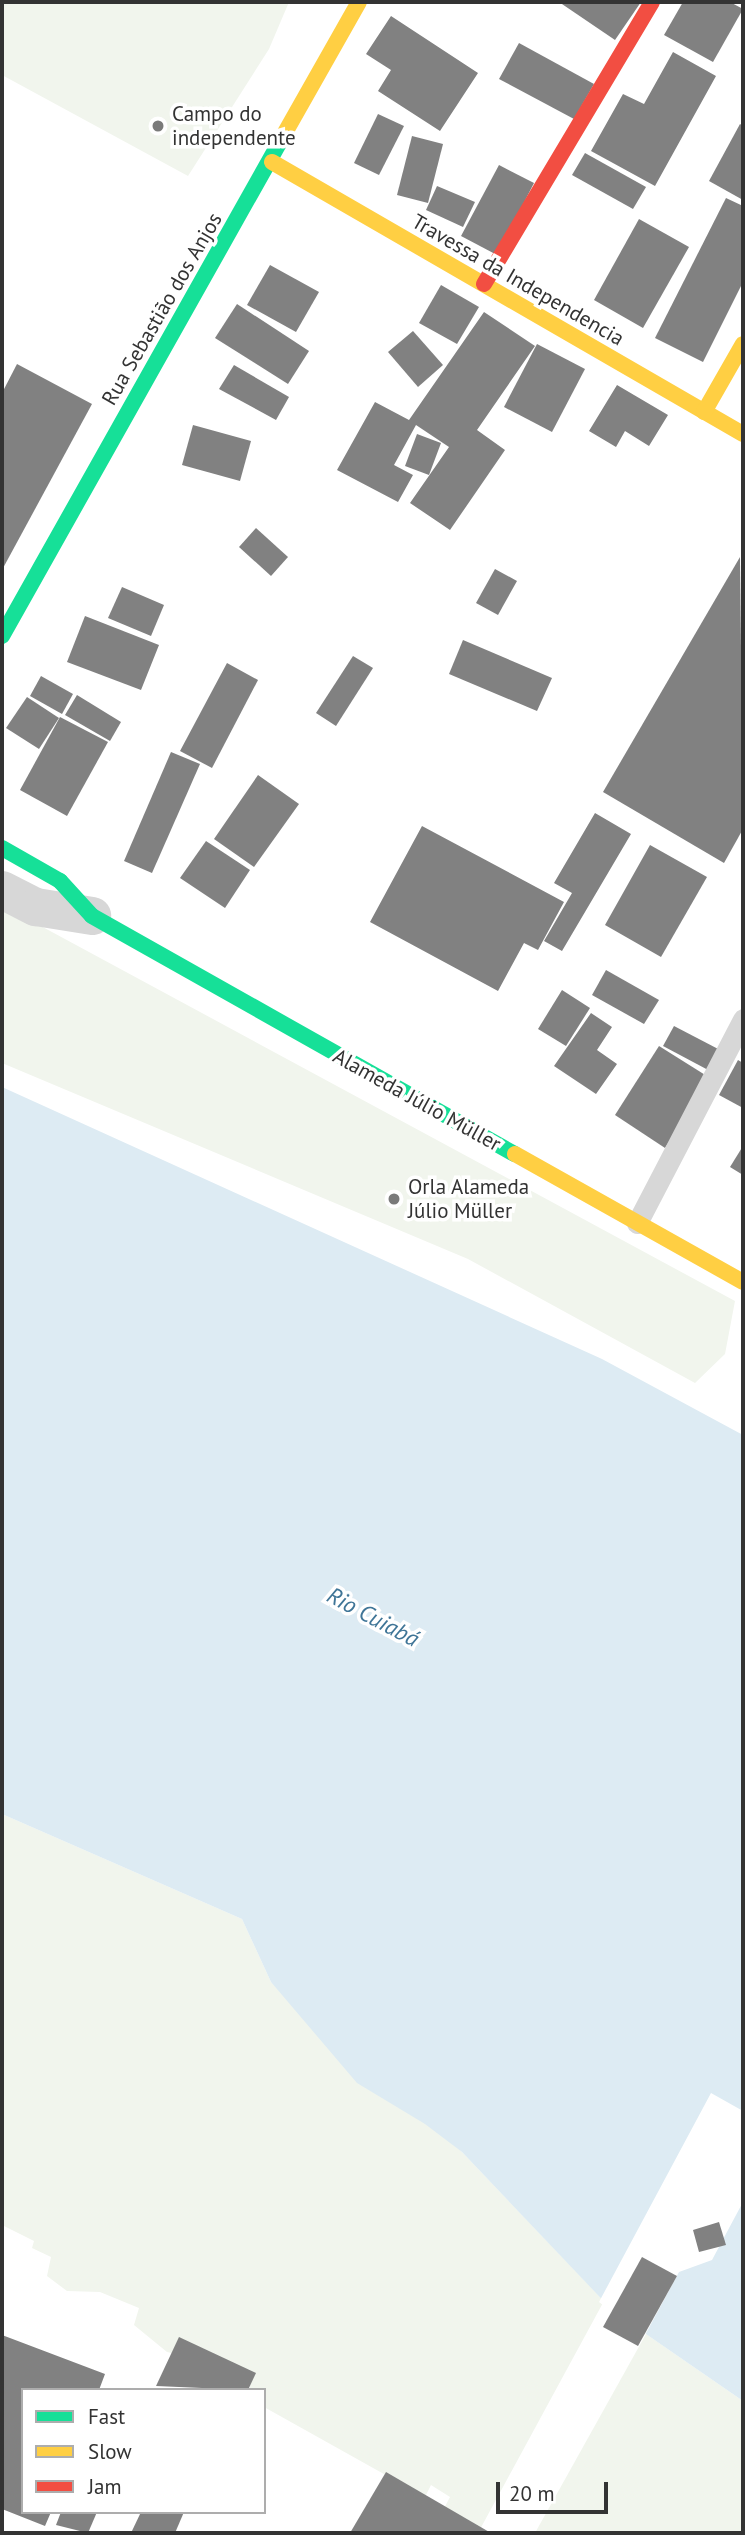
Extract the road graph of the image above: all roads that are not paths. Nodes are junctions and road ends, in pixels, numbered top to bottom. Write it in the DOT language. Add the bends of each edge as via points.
graph roads {
  1 [pos="359,2"];
  2 [pos="652,2"];
  3 [pos="272,162"];
  4 [pos="484,284"];
  5 [pos="743,344"];
  6 [pos="704,412"];
  7 [pos="743,434"];
  8 [pos="24,589"];
  9 [pos="2,604"];
  10 [pos="2,636"];
  11 [pos="2,848"];
  12 [pos="2,890"];
  13 [pos="92,916"];
  14 [pos="743,1019"];
  15 [pos="637,1223"];
  16 [pos="743,1282"];
  1 -- 3 [label="main road, Rua Sebastião dos Anjos"];
  2 -- 4 [label="main road"];
  3 -- 4 [label="main road, Travessa da Independencia"];
  3 -- 8 [label="main road, Rua Sebastião dos Anjos"];
  4 -- 6 [label="main road, Travessa da Independencia"];
  5 -- 6 [label="main road"];
  6 -- 7 [label="main road, Travessa da Independencia"];
  8 -- 9 [label="main road"];
  8 -- 10 [label="main road, Rua Sebastião dos Anjos"];
  11 -- 13 [label="main road, Alameda Júlio Müller" via="60,881"];
  12 -- 13 [label="street, Alameda Júlio Müller" via="36,907"];
  13 -- 15 [label="main road, Alameda Júlio Müller"];
  14 -- 15 [label="lane"];
  15 -- 16 [label="main road, Alameda Júlio Müller"];
}
